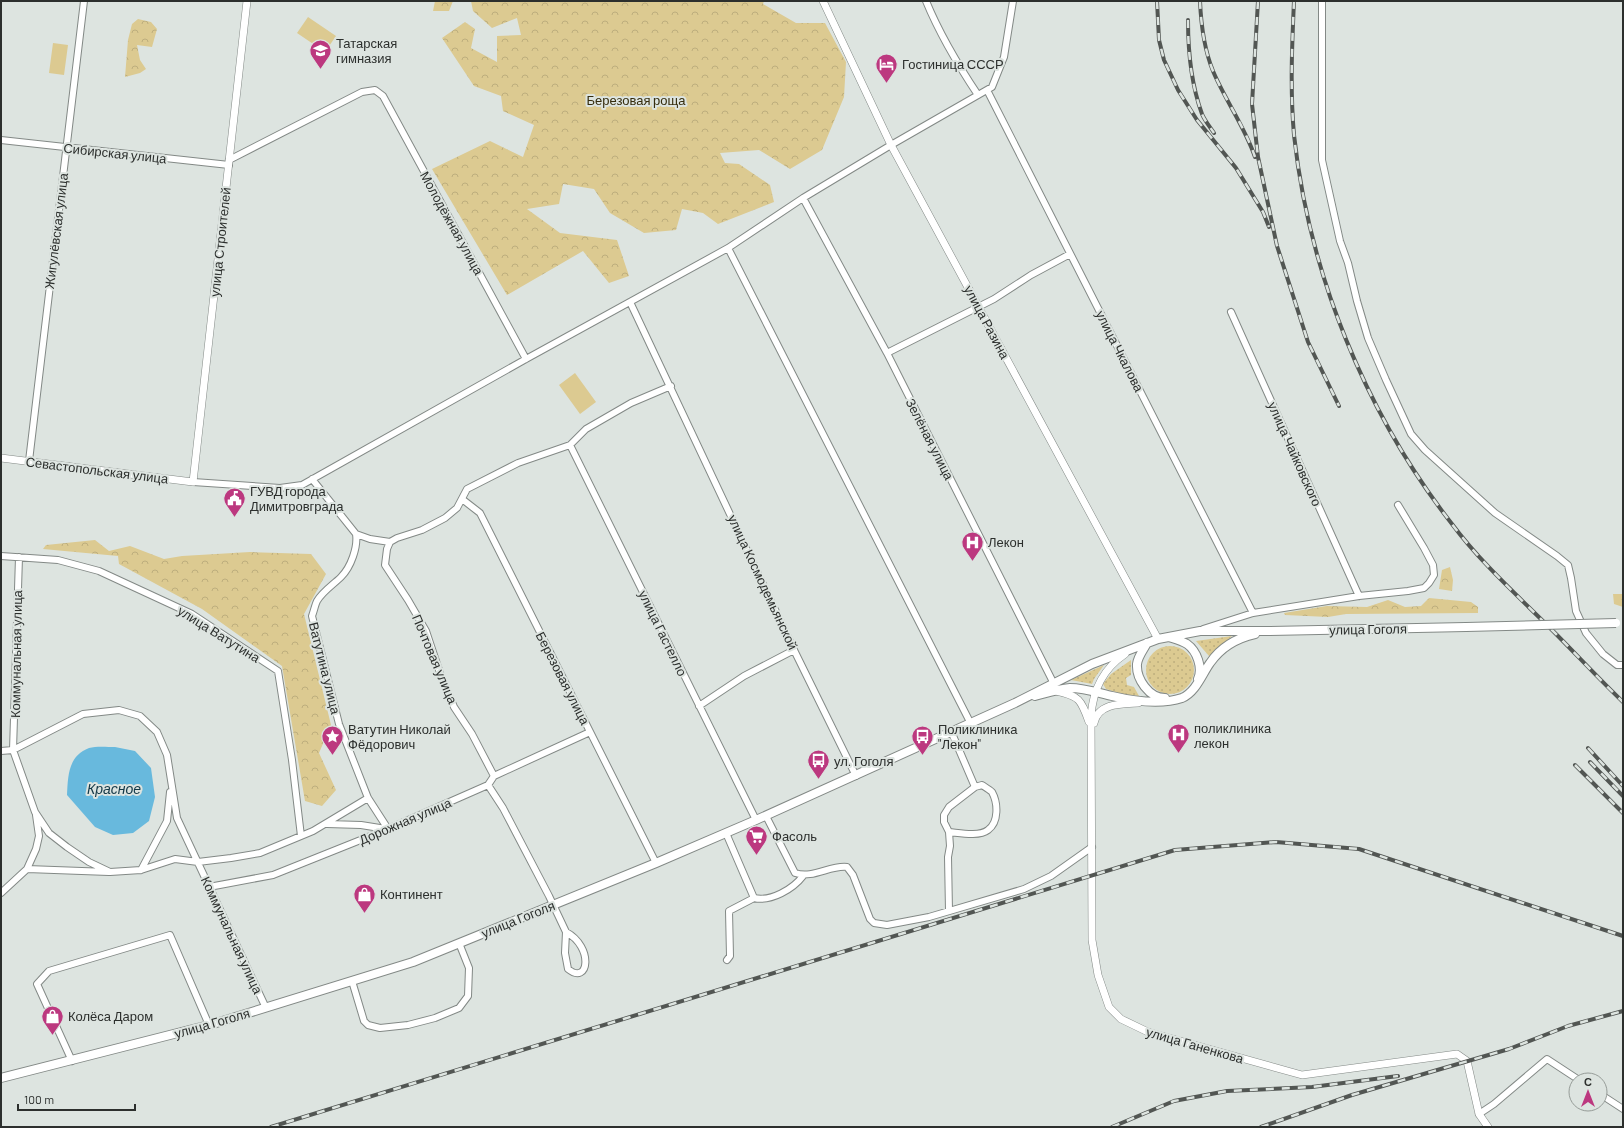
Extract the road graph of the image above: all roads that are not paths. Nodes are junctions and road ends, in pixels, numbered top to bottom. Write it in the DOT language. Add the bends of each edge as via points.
graph roads {
  1 [pos="84,1"];
  2 [pos="247,1"];
  3 [pos="823,1"];
  4 [pos="926,1"];
  5 [pos="1013,1"];
  6 [pos="1322,1"];
  7 [pos="987,90"];
  8 [pos="978,95"];
  9 [pos="1,140"];
  10 [pos="891,145"];
  11 [pos="67,147"];
  12 [pos="229,163"];
  13 [pos="803,198"];
  14 [pos="728,248"];
  15 [pos="1070,254"];
  16 [pos="630,302"];
  17 [pos="979,307"];
  18 [pos="1231,312"];
  19 [pos="887,353"];
  20 [pos="526,359"];
  21 [pos="672,386"];
  22 [pos="570,445"];
  23 [pos="1,458"];
  24 [pos="29,461"];
  25 [pos="312,479"];
  26 [pos="193,482"];
  27 [pos="462,499"];
  28 [pos="1398,505"];
  29 [pos="356,534"];
  30 [pos="390,542"];
  31 [pos="1,556"];
  32 [pos="19,557"];
  33 [pos="1359,596"];
  34 [pos="1253,612"];
  35 [pos="1619,623"];
  36 [pos="1200,630"];
  37 [pos="1270,631"];
  38 [pos="1168,637"];
  39 [pos="1158,639"];
  40 [pos="1147,643"];
  41 [pos="1133,648"];
  42 [pos="794,650"];
  43 [pos="1620,665"];
  44 [pos="1053,686"];
  45 [pos="1196,686"];
  46 [pos="1095,691"];
  47 [pos="1180,698"];
  48 [pos="1160,702"];
  49 [pos="699,706"];
  50 [pos="970,722"];
  51 [pos="951,731"];
  52 [pos="1092,731"];
  53 [pos="590,732"];
  54 [pos="13,750"];
  55 [pos="1,751"];
  56 [pos="494,776"];
  57 [pos="856,776"];
  58 [pos="488,785"];
  59 [pos="171,786"];
  60 [pos="975,787"];
  61 [pos="368,798"];
  62 [pos="35,812"];
  63 [pos="766,816"];
  64 [pos="756,820"];
  65 [pos="327,824"];
  66 [pos="388,829"];
  67 [pos="949,832"];
  68 [pos="726,833"];
  69 [pos="301,836"];
  70 [pos="1092,847"];
  71 [pos="198,862"];
  72 [pos="656,863"];
  73 [pos="27,869"];
  74 [pos="141,870"];
  75 [pos="110,872"];
  76 [pos="802,876"];
  77 [pos="209,887"];
  78 [pos="1,893"];
  79 [pos="754,898"];
  80 [pos="553,905"];
  81 [pos="949,911"];
  82 [pos="566,932"];
  83 [pos="459,943"];
  84 [pos="727,960"];
  85 [pos="352,981"];
  86 [pos="266,1008"];
  87 [pos="209,1025"];
  88 [pos="72,1061"];
  89 [pos="1568,1073"];
  90 [pos="1,1078"];
  91 [pos="1608,1099"];
  92 [pos="1623,1109"];
  93 [pos="1479,1114"];
  94 [pos="1485,1126"];
  1 -- 11 [label="street, Жигулёвская улица"];
  2 -- 12 [label="street, улица Строителей"];
  3 -- 10 [label="street, улица Разина"];
  4 -- 8 [label="street" via="955,60"];
  5 -- 7 [label="street" via="1004,57 992,87"];
  6 -- 43 [label="street" via="1322,160 1340,241 1357,301 1368,338 1386,380 1411,434 1425,450 1495,513 1568,565 1576,611 1586,633 1603,654"];
  7 -- 8 [label="street"];
  7 -- 15 [label="street, улица Чкалова"];
  8 -- 10 [label="street"];
  9 -- 11 [label="street, Сибирская улица"];
  10 -- 13 [label="street"];
  10 -- 17 [label="street, улица Разина"];
  11 -- 12 [label="street, Сибирская улица"];
  11 -- 24 [label="street, Жигулёвская улица"];
  12 -- 20 [label="street, Молодёжная улица" via="362,92 375,90 383,96"];
  12 -- 26 [label="street, улица Строителей"];
  13 -- 14 [label="street"];
  13 -- 19 [label="street, Зелёная улица"];
  14 -- 16 [label="street"];
  14 -- 50 [label="street"];
  15 -- 17 [label="street"];
  15 -- 34 [label="street, улица Чкалова"];
  16 -- 20 [label="street"];
  16 -- 21 [label="street, улица Космодемьянской"];
  17 -- 19 [label="street"];
  17 -- 39 [label="street, улица Разина"];
  18 -- 33 [label="street, улица Чайковского"];
  19 -- 44 [label="street, Зелёная улица"];
  20 -- 25 [label="street"];
  21 -- 22 [label="street" via="631,403 586,429"];
  21 -- 42 [label="street, улица Космодемьянской"];
  22 -- 27 [label="street" via="518,463 467,489"];
  22 -- 49 [label="street, улица Гастелло"];
  23 -- 24 [label="street, Севастопольская улица"];
  24 -- 26 [label="street, Севастопольская улица"];
  25 -- 26 [label="street" via="302,484 280,488"];
  25 -- 29 [label="street"];
  27 -- 30 [label="street" via="457,508 445,518"];
  27 -- 53 [label="street, Березовая улица" via="480,513"];
  28 -- 33 [label="street" via="1424,548 1433,566 1434,575 1424,588"];
  29 -- 30 [label="street"];
  29 -- 61 [label="street, Ватутина улица" via="357,540 351,562 342,576 317,602 312,616 339,724"];
  30 -- 56 [label="street, Почтовая улица" via="385,565 426,630 454,707 472,734"];
  31 -- 32 [label="street, улица Ватутина"];
  32 -- 54 [label="street, Коммунальная улица"];
  32 -- 69 [label="street, улица Ватутина" via="58,560 99,571 192,614 278,672"];
  33 -- 34 [label="street"];
  34 -- 36 [label="street"];
  35 -- 37 [label="main road, улица Гоголя, bridge"];
  36 -- 37 [label="main road"];
  36 -- 38 [label="main road"];
  37 -- 45 [label="main road" via="1237,639 1223,648"];
  38 -- 39 [label="main road"];
  38 -- 45 [label="main road" via="1188,645 1196,655 1200,664 1200,676"];
  39 -- 40 [label="main road"];
  40 -- 41 [label="main road"];
  40 -- 47 [label="main road" via="1138,664 1138,674 1143,685 1161,698"];
  41 -- 44 [label="main road" via="1092,664"];
  41 -- 46 [label="street, улица Ганенкова" via="1109,666 1101,676"];
  42 -- 49 [label="street" via="744,676"];
  42 -- 57 [label="street, улица Космодемьянской"];
  44 -- 46 [label="main road"];
  44 -- 50 [label="main road, улица Гоголя"];
  44 -- 52 [label="street" via="1075,696 1082,704"];
  45 -- 47 [label="main road"];
  46 -- 48 [label="main road" via="1122,698"];
  46 -- 52 [label="street, улица Ганенкова" via="1092,703"];
  47 -- 48 [label="main road"];
  48 -- 52 [label="street" via="1107,706 1095,718"];
  49 -- 64 [label="street, улица Гастелло"];
  50 -- 51 [label="main road, улица Гоголя"];
  51 -- 57 [label="main road, улица Гоголя"];
  51 -- 60 [label="street"];
  52 -- 70 [label="street, улица Ганенкова"];
  53 -- 56 [label="street"];
  53 -- 72 [label="street, Березовая улица"];
  54 -- 55 [label="street"];
  54 -- 59 [label="street, Коммунальная улица" via="82,714 119,710 140,716 157,732 167,754"];
  54 -- 62 [label="street, Коммунальная улица"];
  56 -- 58 [label="street"];
  57 -- 63 [label="main road, улица Гоголя"];
  58 -- 66 [label="street, Дорожная улица"];
  58 -- 80 [label="street" via="503,808"];
  59 -- 71 [label="street, Коммунальная улица" via="177,818"];
  59 -- 74 [label="street" via="167,821"];
  60 -- 67 [label="street" via="949,807 944,815"];
  60 -- 67 [label="street" via="982,785 992,792 996,820 988,830 972,835"];
  61 -- 65 [label="street"];
  61 -- 66 [label="street, Ватутина улица"];
  62 -- 73 [label="street" via="38,836"];
  62 -- 75 [label="street, Коммунальная улица" via="49,833 89,862"];
  63 -- 64 [label="main road, улица Гоголя"];
  63 -- 76 [label="street" via="795,873"];
  64 -- 68 [label="main road, улица Гоголя"];
  65 -- 66 [label="street"];
  65 -- 69 [label="street"];
  66 -- 77 [label="street, Дорожная улица" via="273,875"];
  67 -- 81 [label="street"];
  68 -- 72 [label="main road, улица Гоголя"];
  68 -- 79 [label="street"];
  69 -- 71 [label="street" via="260,853"];
  70 -- 81 [label="street" via="1051,876 1024,889"];
  70 -- 93 [label="street, улица Ганенкова" via="1092,940 1098,975 1109,1006 1121,1019 1148,1032 1302,1075 1457,1054 1467,1061"];
  71 -- 74 [label="street, Коммунальная улица" via="175,859"];
  71 -- 77 [label="street, Коммунальная улица"];
  72 -- 80 [label="main road, улица Гоголя"];
  73 -- 75 [label="street"];
  73 -- 78 [label="street"];
  74 -- 75 [label="street, Коммунальная улица"];
  76 -- 79 [label="street" via="797,884 772,897 762,900"];
  76 -- 81 [label="street" via="840,866 847,867 874,923 887,925"];
  77 -- 86 [label="street, Коммунальная улица"];
  79 -- 84 [label="street" via="729,911 730,956"];
  80 -- 82 [label="street"];
  80 -- 83 [label="main road, улица Гоголя"];
  82 -- 82 [label="street" via="565,953 568,969 578,974 586,966 583,948"];
  83 -- 85 [label="main road, улица Гоголя" via="413,962"];
  83 -- 85 [label="street" via="469,968 468,996 459,1008 435,1018 380,1028 368,1025 364,1021"];
  85 -- 86 [label="main road, улица Гоголя"];
  86 -- 87 [label="main road, улица Гоголя"];
  87 -- 88 [label="main road, улица Гоголя"];
  87 -- 88 [label="street" via="170,935 49,971 37,984"];
  88 -- 90 [label="main road, улица Гоголя"];
  89 -- 93 [label="street" via="1547,1059"];
  91 -- 92 [label="street"];
  93 -- 94 [label="street, улица Ганенкова"];
}
